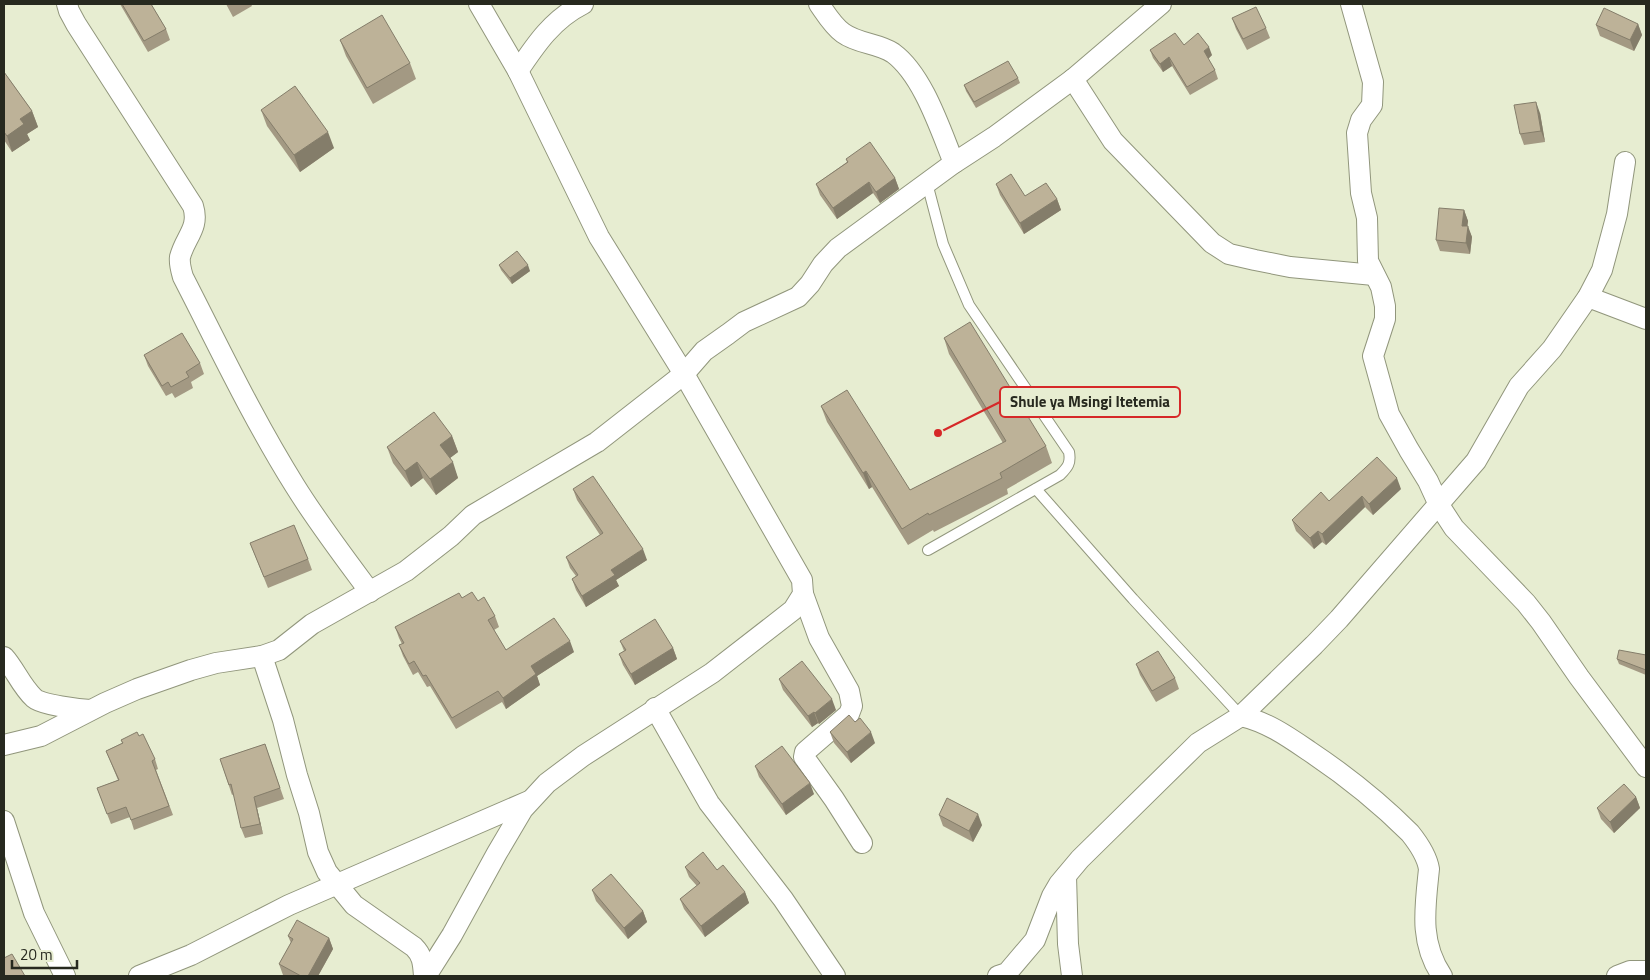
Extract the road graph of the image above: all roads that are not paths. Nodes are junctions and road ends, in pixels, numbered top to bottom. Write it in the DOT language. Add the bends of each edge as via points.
graph roads {
  1 [pos="67,4"];
  2 [pos="479,4"];
  3 [pos="583,4"];
  4 [pos="819,4"];
  5 [pos="1161,4"];
  6 [pos="1351,4"];
  7 [pos="518,71"];
  8 [pos="1073,79"];
  9 [pos="1625,162"];
  10 [pos="954,163"];
  11 [pos="927,183"];
  12 [pos="1374,275"];
  13 [pos="1588,297"];
  14 [pos="1646,319"];
  15 [pos="684,374"];
  16 [pos="1036,489"];
  17 [pos="1439,505"];
  18 [pos="928,550"];
  19 [pos="370,592"];
  20 [pos="802,594"];
  21 [pos="262,656"];
  22 [pos="4,657"];
  23 [pos="655,708"];
  24 [pos="90,710"];
  25 [pos="1242,716"];
  26 [pos="4,745"];
  27 [pos="1646,767"];
  28 [pos="531,800"];
  29 [pos="4,821"];
  30 [pos="862,843"];
  31 [pos="1066,876"];
  32 [pos="337,885"];
  33 [pos="1646,971"];
  34 [pos="65,976"];
  35 [pos="139,976"];
  36 [pos="425,976"];
  37 [pos="835,976"];
  38 [pos="998,976"];
  39 [pos="1072,976"];
  40 [pos="1442,976"];
  41 [pos="1617,976"];
  1 -- 19 [label="street" via="76,24 193,206 195,226 180,257 182,277 239,388 295,485"];
  2 -- 7 [label="street"];
  3 -- 7 [label="street" via="565,14 544,34"];
  4 -- 10 [label="street" via="844,34 885,48 906,64 930,104"];
  5 -- 8 [label="street"];
  6 -- 12 [label="street" via="1373,82 1372,105 1361,120 1358,133 1368,261"];
  7 -- 15 [label="street" via="599,237"];
  8 -- 10 [label="street"];
  8 -- 12 [label="street" via="1113,140 1219,248 1229,254 1290,267"];
  9 -- 13 [label="street" via="1617,214 1602,270"];
  10 -- 11 [label="street"];
  11 -- 15 [label="street" via="838,248 798,297 744,322 704,351"];
  11 -- 16 [label="lane" via="943,244 970,305 1069,452 1069,466"];
  12 -- 17 [label="street" via="1381,287 1385,319 1373,362 1389,414"];
  13 -- 14 [label="street"];
  13 -- 17 [label="street" via="1552,349 1519,386 1476,461"];
  15 -- 19 [label="street" via="597,442 473,515 406,571"];
  15 -- 20 [label="street" via="802,580"];
  16 -- 18 [label="lane"];
  16 -- 25 [label="lane" via="1132,599"];
  17 -- 25 [label="street" via="1339,619"];
  17 -- 27 [label="street" via="1454,528 1526,603"];
  19 -- 21 [label="street" via="312,624 279,650"];
  20 -- 23 [label="street" via="793,610 712,673"];
  20 -- 30 [label="street" via="819,638 849,691 852,706 849,714 805,752 804,757"];
  21 -- 24 [label="street" via="202,666"];
  21 -- 32 [label="street" via="283,720 296,776 310,813 318,852"];
  22 -- 24 [label="street" via="36,700"];
  23 -- 28 [label="street" via="583,756"];
  23 -- 37 [label="street" via="709,803"];
  24 -- 26 [label="street" via="41,736"];
  25 -- 31 [label="street" via="1198,743 1102,836"];
  25 -- 40 [label="street" via="1266,724 1351,780 1418,843 1429,869 1424,916 1429,949"];
  28 -- 32 [label="street"];
  28 -- 36 [label="street"];
  29 -- 34 [label="street" via="34,913"];
  31 -- 38 [label="street" via="1052,896 1035,940 1007,973"];
  31 -- 39 [label="street"];
  32 -- 35 [label="street"];
  32 -- 36 [label="street" via="354,905 420,953"];
  33 -- 41 [label="street" via="1630,971"];
}
